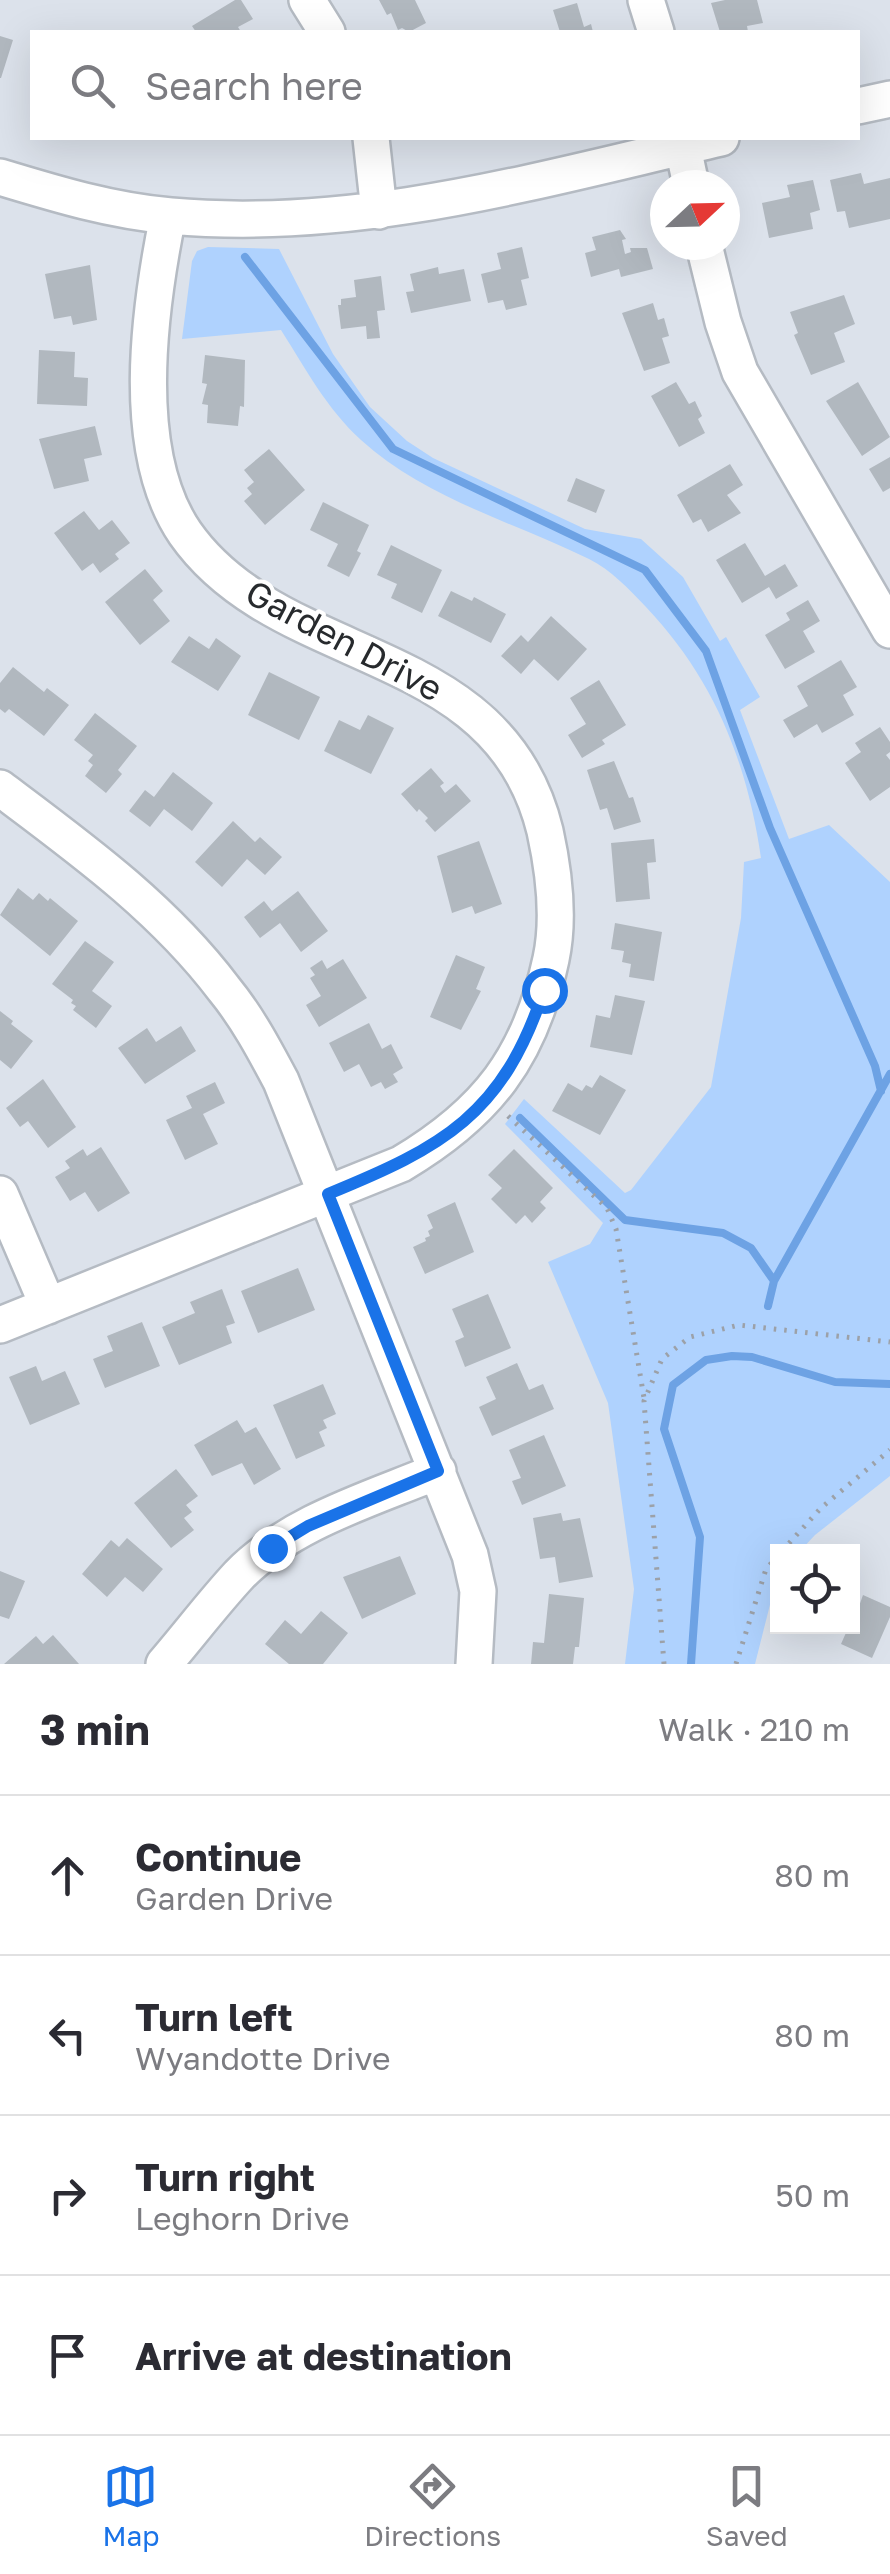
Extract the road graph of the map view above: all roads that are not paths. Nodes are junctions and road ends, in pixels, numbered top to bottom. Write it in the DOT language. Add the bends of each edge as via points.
graph roads {
  1 [pos="307,0"];
  2 [pos="646,0"];
  3 [pos="326,30"];
  4 [pos="655,30"];
  5 [pos="890,99"];
  6 [pos="860,106"];
  7 [pos="371,140"];
  8 [pos="682,142"];
  9 [pos="688,170"];
  10 [pos="0,177"];
  11 [pos="379,211"];
  12 [pos="168,216"];
  13 [pos="708,260"];
  14 [pos="890,630"];
  15 [pos="0,788"];
  16 [pos="0,1194"];
  17 [pos="328,1194"];
  18 [pos="48,1306"];
  19 [pos="0,1325"];
  20 [pos="438,1471"];
  21 [pos="164,1664"];
  22 [pos="474,1664"];
  1 -- 3 [label="street"];
  2 -- 4 [label="street"];
  5 -- 6 [label="street"];
  7 -- 11 [label="street"];
  8 -- 9 [label="street"];
  8 -- 11 [label="street" via="474,196"];
  10 -- 12 [label="street" via="78,201"];
  11 -- 12 [label="street" via="297,218"];
  12 -- 17 [label="street, Garden Drive" via="151,336 150,404 154,460 167,501 185,532 232,582 440,689 470,711 517,765 541,815 555,894 544,990 520,1050 488,1097 441,1140"];
  13 -- 14 [label="street" via="740,372"];
  15 -- 17 [label="street" via="148,906 226,990 281,1081"];
  16 -- 18 [label="street"];
  17 -- 18 [label="street, Garden Drive"];
  17 -- 20 [label="street"];
  18 -- 19 [label="street, Garden Drive"];
  20 -- 21 [label="street" via="272,1548"];
  20 -- 22 [label="street" via="478,1590"];
}
